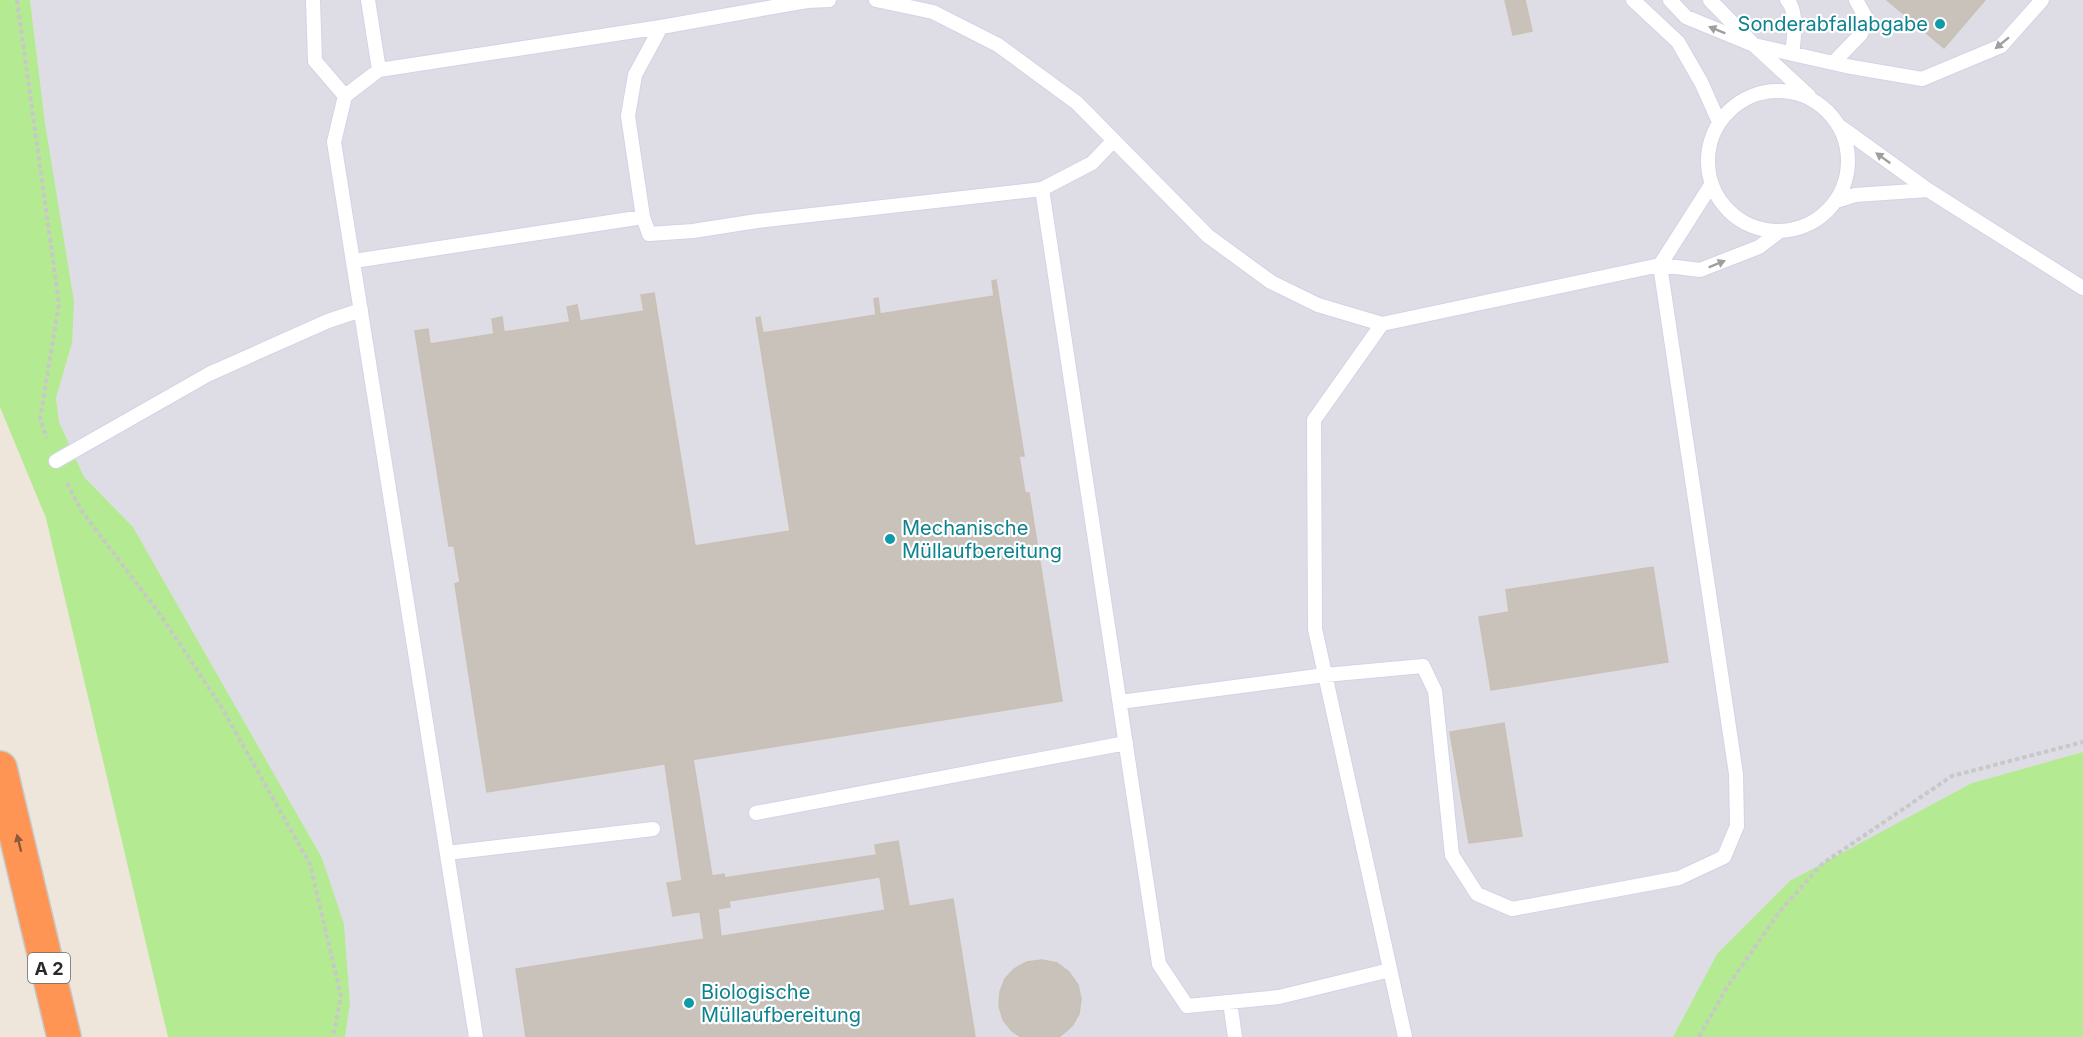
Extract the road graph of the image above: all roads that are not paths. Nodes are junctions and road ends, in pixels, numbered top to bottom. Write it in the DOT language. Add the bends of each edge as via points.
graph roads {
  1 [pos="313,0"];
  2 [pos="368,0"];
  3 [pos="829,0"];
  4 [pos="876,0"];
  5 [pos="1633,0"];
  6 [pos="1670,0"];
  7 [pos="1710,0"];
  8 [pos="1787,0"];
  9 [pos="1856,0"];
  10 [pos="2042,0"];
  11 [pos="730,7"];
  12 [pos="661,27"];
  13 [pos="1754,45"];
  14 [pos="1792,54"];
  15 [pos="1833,63"];
  16 [pos="379,70"];
  17 [pos="345,96"];
  18 [pos="1820,105"];
  19 [pos="1719,122"];
  20 [pos="1838,125"];
  21 [pos="1114,140"];
  22 [pos="1711,185"];
  23 [pos="1042,189"];
  24 [pos="1928,190"];
  25 [pos="1836,201"];
  26 [pos="643,218"];
  27 [pos="1780,231"];
  28 [pos="354,261"];
  29 [pos="1660,265"];
  30 [pos="2083,288"];
  31 [pos="361,310"];
  32 [pos="1382,324"];
  33 [pos="56,461"];
  34 [pos="1325,675"];
  35 [pos="1120,702"];
  36 [pos="1126,743"];
  37 [pos="0,768"];
  38 [pos="756,813"];
  39 [pos="653,829"];
  40 [pos="447,853"];
  41 [pos="1390,970"];
  42 [pos="1230,1002"];
  43 [pos="64,1037"];
  44 [pos="476,1037"];
  45 [pos="1235,1037"];
  46 [pos="1405,1037"];
  1 -- 17 [label="lane" via="315,61"];
  2 -- 16 [label="lane"];
  3 -- 11 [label="lane"];
  4 -- 21 [label="lane" via="933,12 998,45 1077,103"];
  5 -- 19 [label="lane" via="1678,42"];
  13 -- 6 [label="lane, one-way" via="1686,17"];
  7 -- 13 [label="lane"];
  8 -- 14 [label="lane" via="1794,28"];
  9 -- 15 [label="lane" via="1866,18 1861,34"];
  10 -- 15 [label="lane, one-way" via="2001,46 1922,79"];
  11 -- 12 [label="lane"];
  12 -- 16 [label="lane"];
  12 -- 26 [label="lane" via="635,75 628,116"];
  13 -- 14 [label="lane"];
  13 -- 18 [label="lane"];
  14 -- 15 [label="lane"];
  16 -- 17 [label="lane"];
  17 -- 28 [label="lane" via="334,142"];
  18 -- 19 [label="lane" via="1800,95 1778,91 1755,95 1735,105"];
  18 -- 20 [label="lane"];
  19 -- 22 [label="lane" via="1710,142"];
  24 -- 20 [label="lane, one-way"];
  20 -- 25 [label="lane" via="1846,143 1848,163 1845,183"];
  21 -- 23 [label="lane" via="1092,163"];
  21 -- 32 [label="lane" via="1208,236 1271,282 1318,305"];
  22 -- 27 [label="lane" via="1722,204 1738,219 1758,228"];
  22 -- 29 [label="lane"];
  23 -- 26 [label="lane" via="693,231 649,234"];
  23 -- 35 [label="lane"];
  24 -- 25 [label="lane" via="1855,195"];
  24 -- 30 [label="lane"];
  25 -- 27 [label="lane" via="1821,217 1801,228"];
  26 -- 28 [label="lane"];
  29 -- 27 [label="lane, one-way" via="1700,270 1759,247"];
  28 -- 31 [label="lane"];
  29 -- 32 [label="lane"];
  29 -- 34 [label="lane" via="1736,774 1737,826 1724,857 1679,878 1512,909 1477,894 1452,855 1435,691 1423,666"];
  31 -- 33 [label="lane" via="209,374"];
  31 -- 40 [label="lane"];
  32 -- 34 [label="lane" via="1314,420 1315,629"];
  34 -- 35 [label="lane"];
  34 -- 41 [label="lane"];
  35 -- 36 [label="lane"];
  36 -- 38 [label="lane"];
  36 -- 42 [label="lane" via="1159,964 1187,1006"];
  43 -- 37 [label="highway, A 2, one-way"];
  39 -- 40 [label="lane"];
  40 -- 44 [label="lane"];
  41 -- 42 [label="lane" via="1279,997"];
  41 -- 46 [label="lane"];
  42 -- 45 [label="lane"];
}
